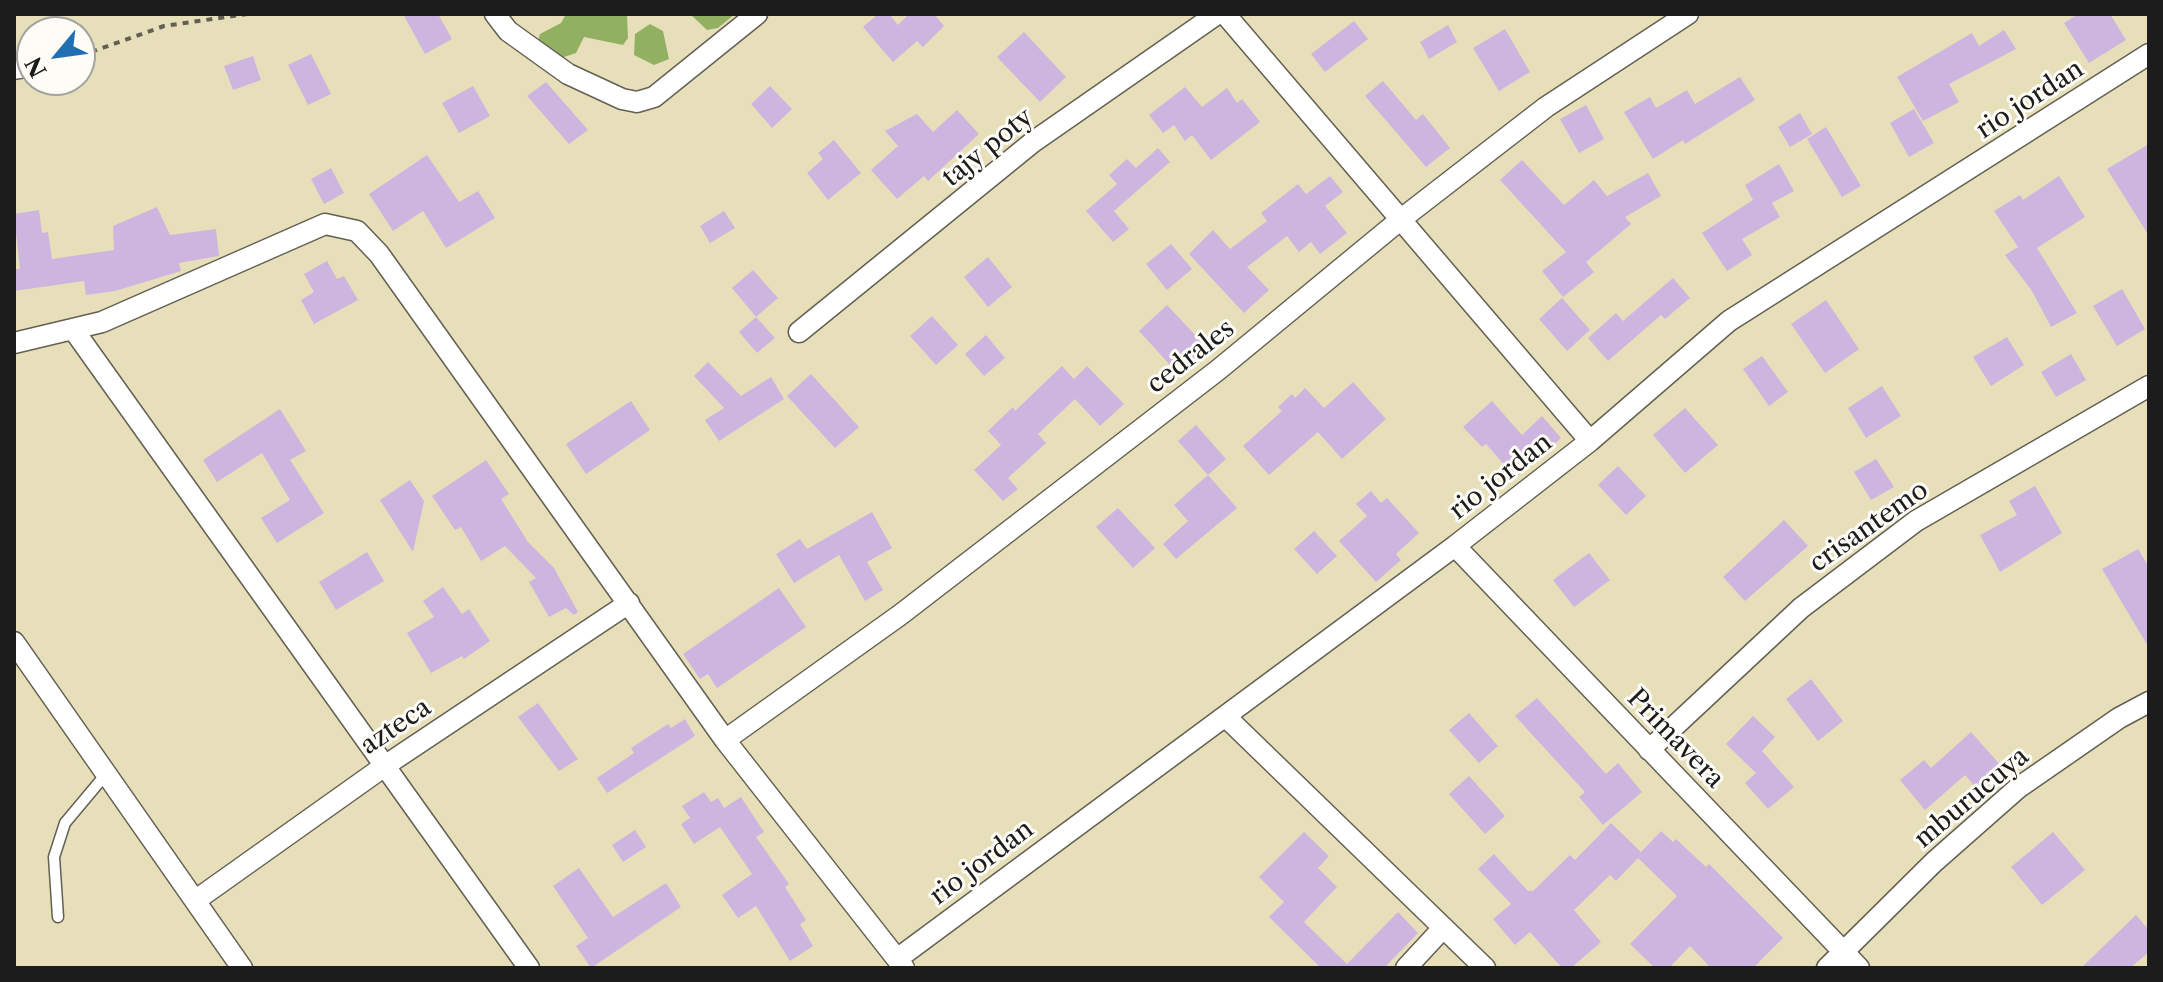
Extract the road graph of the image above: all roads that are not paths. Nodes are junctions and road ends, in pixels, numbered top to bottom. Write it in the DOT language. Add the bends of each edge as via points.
graph roads {
  1 [pos="495,14"];
  2 [pos="757,14"];
  3 [pos="1217,14"];
  4 [pos="1225,14"];
  5 [pos="1688,14"];
  6 [pos="2149,54"];
  7 [pos="1400,220"];
  8 [pos="73,329"];
  9 [pos="799,332"];
  10 [pos="14,343"];
  11 [pos="2149,386"];
  12 [pos="1590,441"];
  13 [pos="1455,546"];
  14 [pos="629,603"];
  15 [pos="14,642"];
  16 [pos="2149,702"];
  17 [pos="1226,717"];
  18 [pos="725,740"];
  19 [pos="1649,750"];
  20 [pos="386,765"];
  21 [pos="106,774"];
  22 [pos="196,900"];
  23 [pos="58,917"];
  24 [pos="1443,928"];
  25 [pos="1844,953"];
  26 [pos="901,964"];
  27 [pos="242,968"];
  28 [pos="529,968"];
  29 [pos="1406,968"];
  30 [pos="1485,968"];
  31 [pos="1827,968"];
  32 [pos="1859,968"];
  1 -- 2 [label="street" via="508,31 568,74 637,102 654,97"];
  3 -- 9 [label="street, tajy poty" via="1033,142"];
  4 -- 7 [label="street"];
  5 -- 7 [label="street, cedrales" via="1546,107"];
  6 -- 12 [label="street, rio jordan" via="1729,321"];
  7 -- 12 [label="street"];
  7 -- 18 [label="street, cedrales" via="1218,370 900,615"];
  8 -- 10 [label="street"];
  8 -- 14 [label="street" via="144,304 316,227 357,231 379,254"];
  8 -- 20 [label="street"];
  11 -- 19 [label="street, crisantemo" via="1916,521 1801,608"];
  12 -- 13 [label="street, rio jordan"];
  13 -- 17 [label="street, rio jordan"];
  13 -- 19 [label="street, Primavera"];
  14 -- 18 [label="street"];
  14 -- 20 [label="street, azteca"];
  15 -- 21 [label="street"];
  16 -- 25 [label="street, mburucuya" via="2018,788 1934,862"];
  17 -- 24 [label="street"];
  17 -- 26 [label="street, rio jordan" via="1145,773"];
  18 -- 26 [label="street"];
  19 -- 25 [label="street, Primavera"];
  20 -- 22 [label="street, azteca"];
  20 -- 28 [label="street"];
  21 -- 22 [label="street"];
  21 -- 23 [label="lane" via="65,823 54,857"];
  22 -- 27 [label="street"];
  24 -- 29 [label="street"];
  24 -- 30 [label="street"];
  25 -- 31 [label="street, mburucuya"];
  25 -- 32 [label="street, Primavera"];
}
